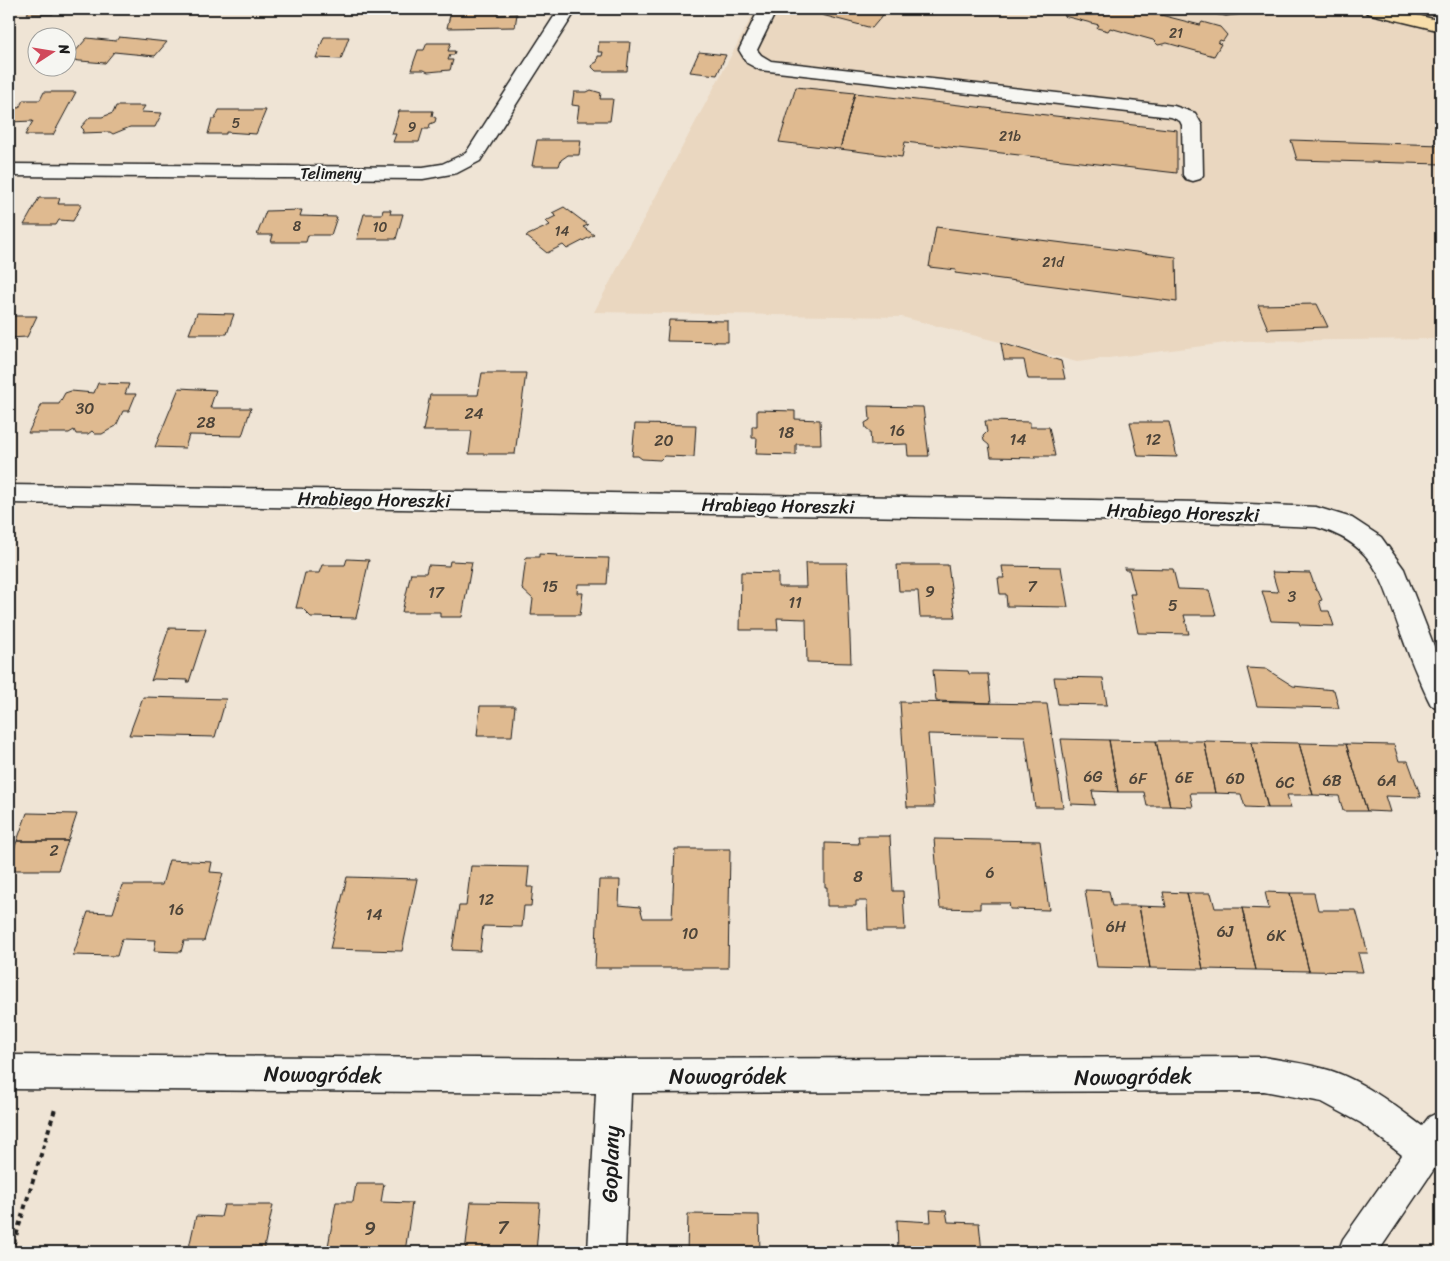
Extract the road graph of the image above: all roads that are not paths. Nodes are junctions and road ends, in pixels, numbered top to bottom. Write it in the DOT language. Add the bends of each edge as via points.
graph roads {
  1 [pos="568,9"];
  2 [pos="768,9"];
  3 [pos="1219,9"];
  4 [pos="1238,9"];
  5 [pos="1373,9"];
  6 [pos="1441,26"];
  7 [pos="9,170"];
  8 [pos="1193,175"];
  9 [pos="9,494"];
  10 [pos="1441,697"];
  11 [pos="9,1072"];
  12 [pos="614,1076"];
  13 [pos="1434,1140"];
  14 [pos="606,1252"];
  15 [pos="1356,1252"];
  1 -- 7 [label="street, Telimeny" via="473,157 452,169 437,173"];
  2 -- 8 [label="street" via="748,50 754,59 767,66 1174,112 1188,116 1192,125"];
  3 -- 4 [label="street"];
  5 -- 6 [label="main road"];
  9 -- 10 [label="street, Hrabiego Horeszki" via="978,508 1316,517 1343,525 1372,544 1395,576"];
  11 -- 12 [label="street, Nowogródek"];
  12 -- 13 [label="street, Nowogródek" via="1264,1074 1326,1086"];
  12 -- 14 [label="street, Goplany"];
  13 -- 15 [label="street"];
}
